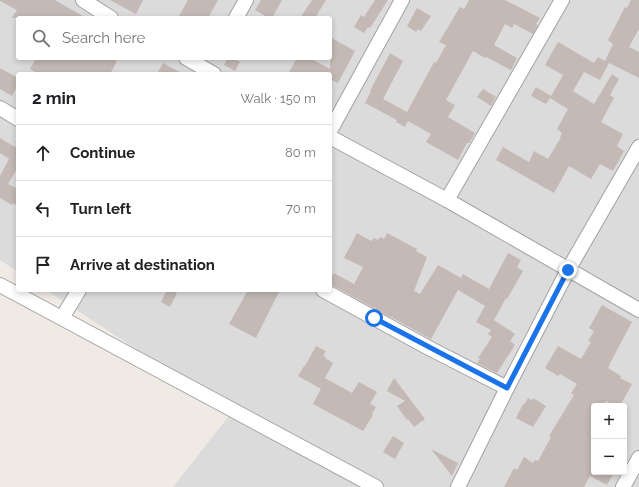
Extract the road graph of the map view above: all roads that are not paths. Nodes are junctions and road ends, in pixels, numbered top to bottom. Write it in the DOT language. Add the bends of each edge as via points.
graph roads {
  1 [pos="83,0"];
  2 [pos="246,0"];
  3 [pos="402,0"];
  4 [pos="562,0"];
  5 [pos="108,16"];
  6 [pos="237,16"];
  7 [pos="190,60"];
  8 [pos="212,70"];
  9 [pos="0,108"];
  10 [pos="16,118"];
  11 [pos="332,127"];
  12 [pos="332,138"];
  13 [pos="639,147"];
  14 [pos="447,200"];
  15 [pos="568,270"];
  16 [pos="0,285"];
  17 [pos="78,292"];
  18 [pos="327,292"];
  19 [pos="637,307"];
  20 [pos="62,318"];
  21 [pos="507,388"];
  22 [pos="639,458"];
  23 [pos="370,486"];
  24 [pos="458,487"];
  25 [pos="623,487"];
  1 -- 5 [label="street"];
  2 -- 6 [label="street"];
  3 -- 11 [label="street"];
  4 -- 14 [label="street"];
  7 -- 8 [label="street"];
  9 -- 10 [label="street"];
  12 -- 14 [label="street"];
  13 -- 15 [label="street"];
  14 -- 15 [label="street"];
  15 -- 19 [label="street"];
  15 -- 21 [label="street"];
  16 -- 20 [label="street"];
  17 -- 20 [label="street"];
  18 -- 21 [label="street"];
  20 -- 23 [label="street"];
  21 -- 24 [label="street"];
  22 -- 25 [label="street"];
}
